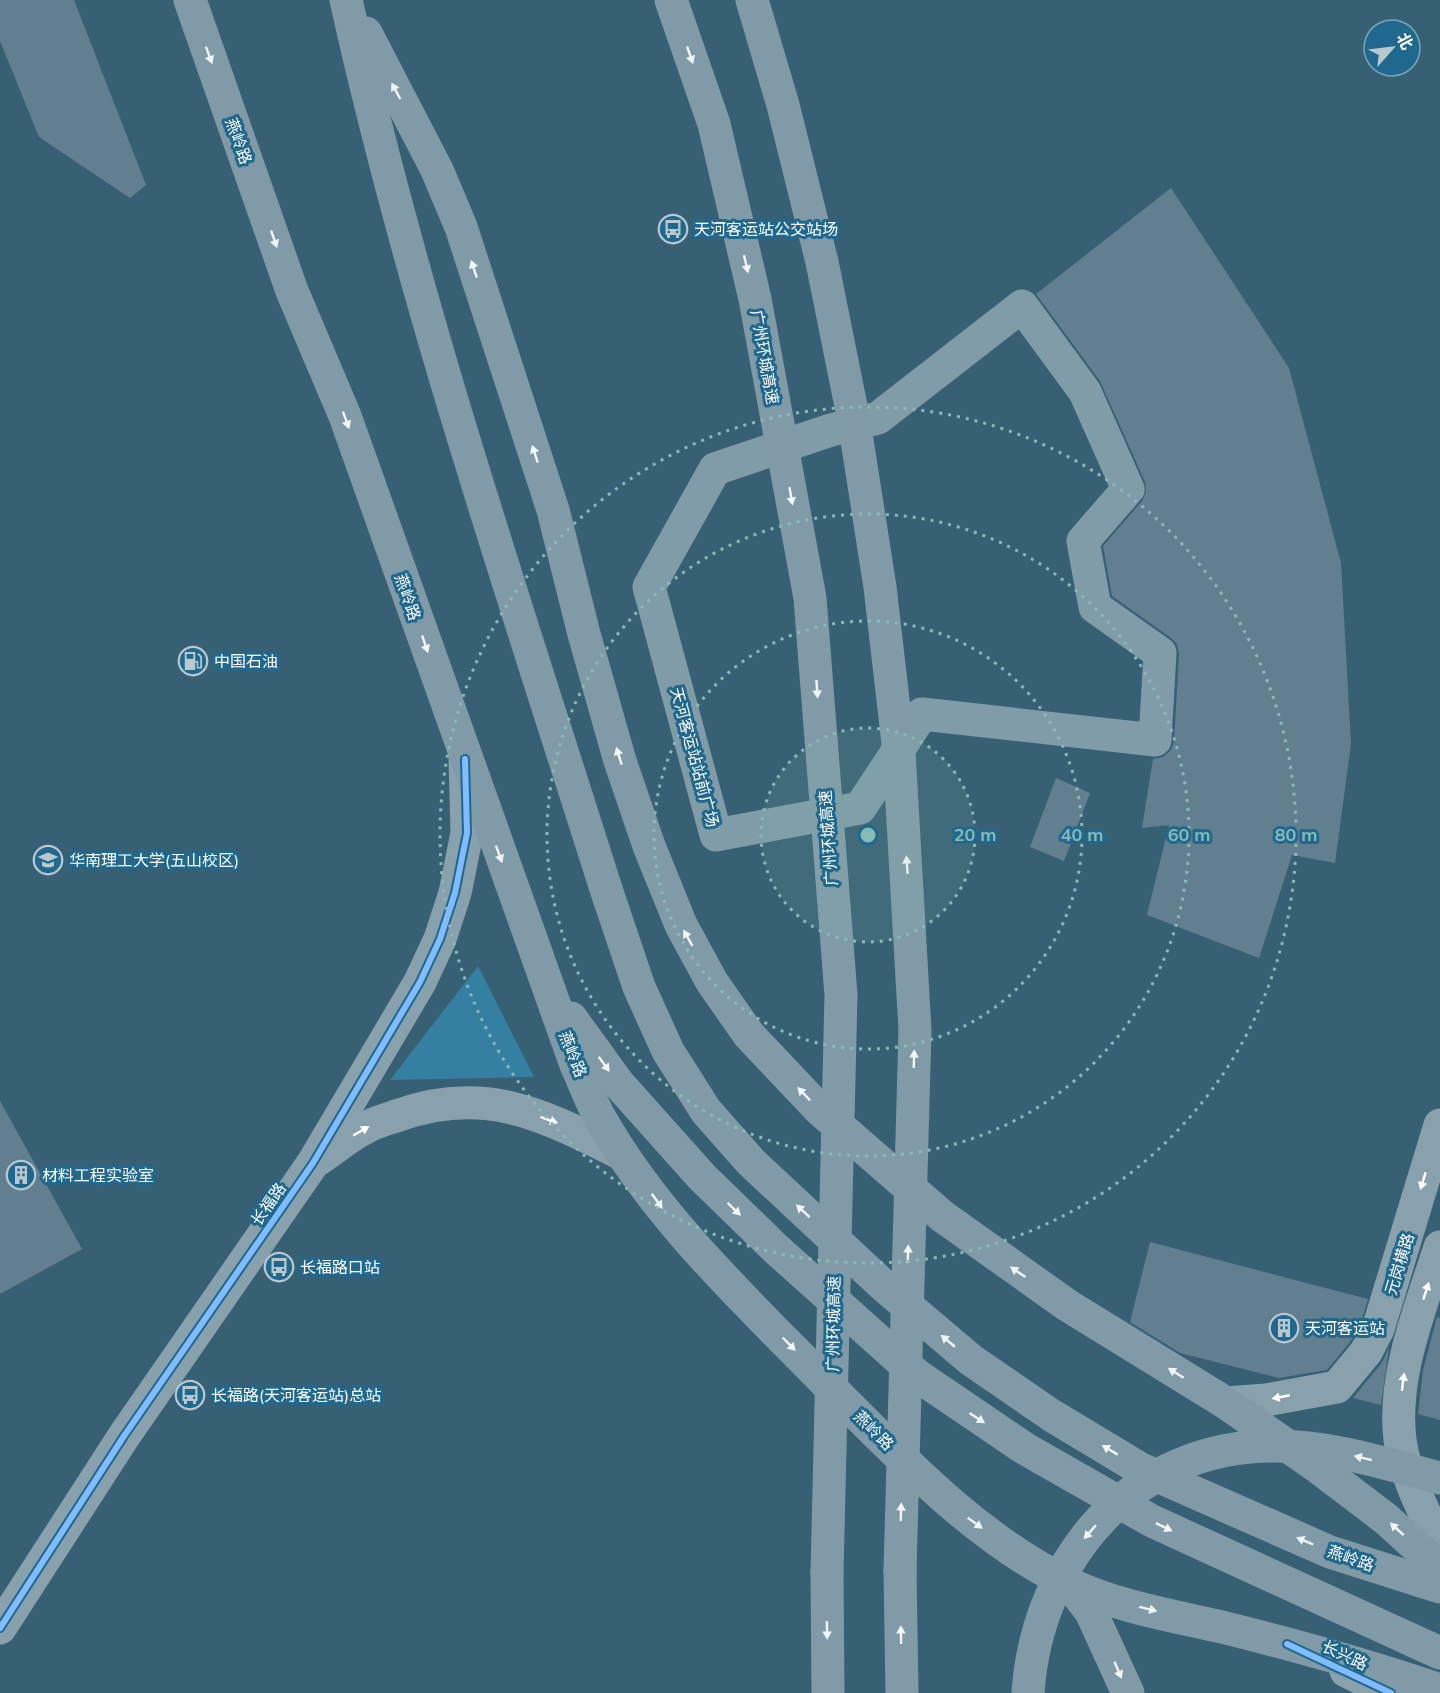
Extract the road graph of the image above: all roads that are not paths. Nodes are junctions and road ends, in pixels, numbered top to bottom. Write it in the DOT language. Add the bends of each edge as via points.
graph roads {
  1 [pos="190,0"];
  2 [pos="347,0"];
  3 [pos="671,0"];
  4 [pos="752,0"];
  5 [pos="1128,489"];
  6 [pos="465,759"];
  7 [pos="545,983"];
  8 [pos="1440,1125"];
  9 [pos="622,1154"];
  10 [pos="313,1163"];
  11 [pos="1440,1247"];
  12 [pos="1378,1329"];
  13 [pos="1414,1335"];
  14 [pos="1226,1404"];
  15 [pos="1440,1478"];
  16 [pos="1440,1542"];
  17 [pos="1440,1568"];
  18 [pos="1069,1583"];
  19 [pos="1440,1587"];
  20 [pos="0,1628"];
  21 [pos="1287,1644"];
  22 [pos="1440,1653"];
  23 [pos="1440,1690"];
  24 [pos="828,1693"];
  25 [pos="902,1693"];
  26 [pos="1028,1693"];
  27 [pos="1128,1693"];
  28 [pos="1390,1693"];
  1 -- 6 [label="highway, 燕岭路, one-way" via="292,291 345,416"];
  14 -- 2 [label="highway, one-way" via="1067,1305 942,1216 819,1109 749,1035 712,982 681,925 620,761 553,510 461,227 437,170"];
  19 -- 2 [label="highway, 燕岭路, one-way" via="1330,1552 1221,1505 1139,1467 1051,1415 971,1360 885,1287 751,1162 706,1111 668,1050 644,998 606,889 427,314 382,153"];
  3 -- 24 [label="highway, 广州环城高速, one-way, bridge" via="714,124 755,299 810,598 841,995 827,1572"];
  25 -- 4 [label="highway, one-way, bridge" via="900,1571 915,1030 899,752 880,587 854,421 819,251"];
  5 -- 5 [label="street, 天河客运站站前广场" via="1085,392 1022,306 878,418 715,469 649,587 716,835 860,808 922,714 1155,740 1160,653 1095,607 1083,541"];
  6 -- 7 [label="highway, 燕岭路, one-way"];
  6 -- 10 [label="street, 长福路" via="467,833 440,939 420,982"];
  7 -- 9 [label="highway, 燕岭路" via="590,1095"];
  7 -- 22 [label="highway, one-way" via="618,1083 702,1177 774,1248 918,1376 1024,1448 1143,1516"];
  8 -- 12 [label="street, 元岗横路, one-way"];
  10 -- 9 [label="street, 长福路, one-way" via="365,1128 417,1109 468,1101 511,1106 556,1122"];
  9 -- 18 [label="highway, 燕岭路, one-way" via="664,1210 721,1274 926,1481 1011,1549"];
  10 -- 20 [label="street, 长福路" via="124,1436"];
  13 -- 11 [label="street, 元岗横路, one-way"];
  12 -- 13 [label="street"];
  12 -- 14 [label="street, 元岗横路, one-way" via="1366,1352 1337,1387"];
  16 -- 13 [label="street, 元岗横路, one-way" via="1407,1470 1400,1440 1399,1410"];
  17 -- 14 [label="highway, one-way" via="1386,1519"];
  15 -- 26 [label="highway, one-way, bridge" via="1332,1450 1274,1446 1221,1452 1165,1472 1140,1486 1100,1519 1065,1565 1052,1588 1034,1642"];
  18 -- 21 [label="highway, 燕岭路, one-way" via="1135,1606"];
  18 -- 27 [label="highway, one-way" via="1091,1612"];
  21 -- 23 [label="highway, 燕岭路"];
  21 -- 28 [label="street, 长兴路"];
}
